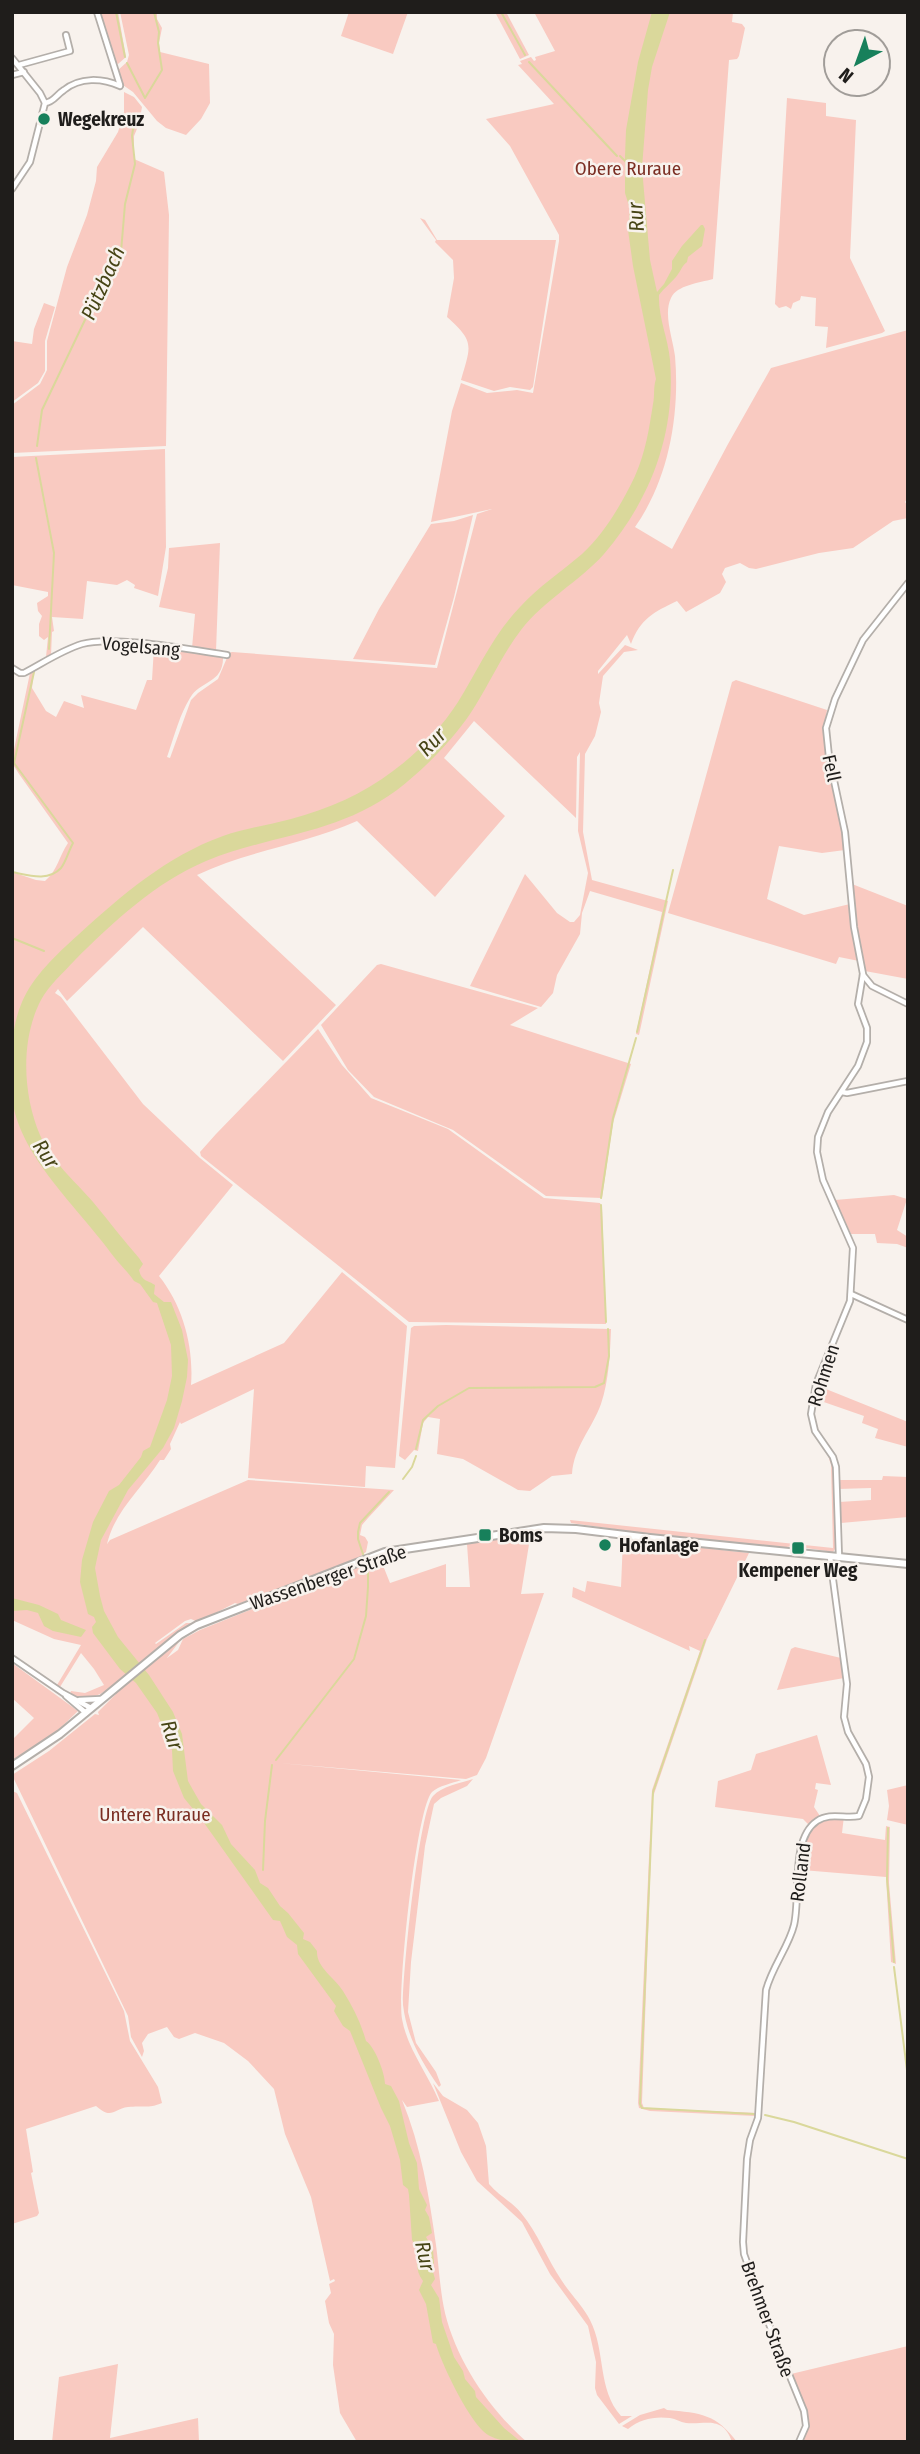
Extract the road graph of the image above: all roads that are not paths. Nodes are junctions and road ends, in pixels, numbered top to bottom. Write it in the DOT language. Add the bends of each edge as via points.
graph roads {
  1 [pos="97,12"];
  2 [pos="66,35"];
  3 [pos="12,58"];
  4 [pos="19,65"];
  5 [pos="24,72"];
  6 [pos="12,75"];
  7 [pos="45,103"];
  8 [pos="12,189"];
  9 [pos="908,583"];
  10 [pos="227,654"];
  11 [pos="12,668"];
  12 [pos="863,974"];
  13 [pos="872,986"];
  14 [pos="860,989"];
  15 [pos="908,1004"];
  16 [pos="908,1081"];
  17 [pos="842,1092"];
  18 [pos="851,1293"];
  19 [pos="908,1320"];
  20 [pos="830,1557"];
  21 [pos="839,1558"];
  22 [pos="908,1564"];
  23 [pos="12,1658"];
  24 [pos="63,1693"];
  25 [pos="102,1699"];
  26 [pos="77,1700"];
  27 [pos="88,1710"];
  28 [pos="12,1766"];
  29 [pos="759,2110"];
  30 [pos="799,2442"];
  1 -- 7 [label="street" via="120,86 98,79 86,81 66,87"];
  2 -- 4 [label="street" via="70,51"];
  3 -- 4 [label="street"];
  4 -- 5 [label="street"];
  5 -- 6 [label="street"];
  5 -- 7 [label="street"];
  7 -- 8 [label="street" via="30,162"];
  9 -- 12 [label="street, Fell" via="863,640 826,728"];
  10 -- 11 [label="street, Vogelsang" via="91,642 20,673"];
  12 -- 13 [label="street, Fell"];
  12 -- 14 [label="street, Fell"];
  13 -- 14 [label="street"];
  13 -- 15 [label="street, Fell"];
  14 -- 17 [label="street, Fell" via="858,1004 867,1042"];
  16 -- 17 [label="street"];
  17 -- 18 [label="street, Fell" via="828,1112 817,1152 823,1180 853,1248"];
  18 -- 19 [label="street"];
  18 -- 21 [label="street, Rohmen" via="816,1384 811,1414 836,1467"];
  20 -- 21 [label="main road, Wassenberger Straße"];
  20 -- 25 [label="main road, Wassenberger Straße" via="556,1527 407,1547 197,1625"];
  20 -- 29 [label="street, Rolland" via="847,1684 845,1725 868,1769 869,1787 859,1816 823,1817 804,1835 794,1927 766,1990"];
  21 -- 22 [label="main road, Wassenberger Straße"];
  23 -- 24 [label="street"];
  24 -- 26 [label="street"];
  24 -- 27 [label="street"];
  25 -- 26 [label="street"];
  25 -- 27 [label="main road, Wassenberger Straße"];
  26 -- 27 [label="street"];
  27 -- 28 [label="main road, Wassenberger Straße"];
  29 -- 30 [label="street, Brehmer Straße" via="747,2159 744,2255 804,2411 806,2426"];
}
